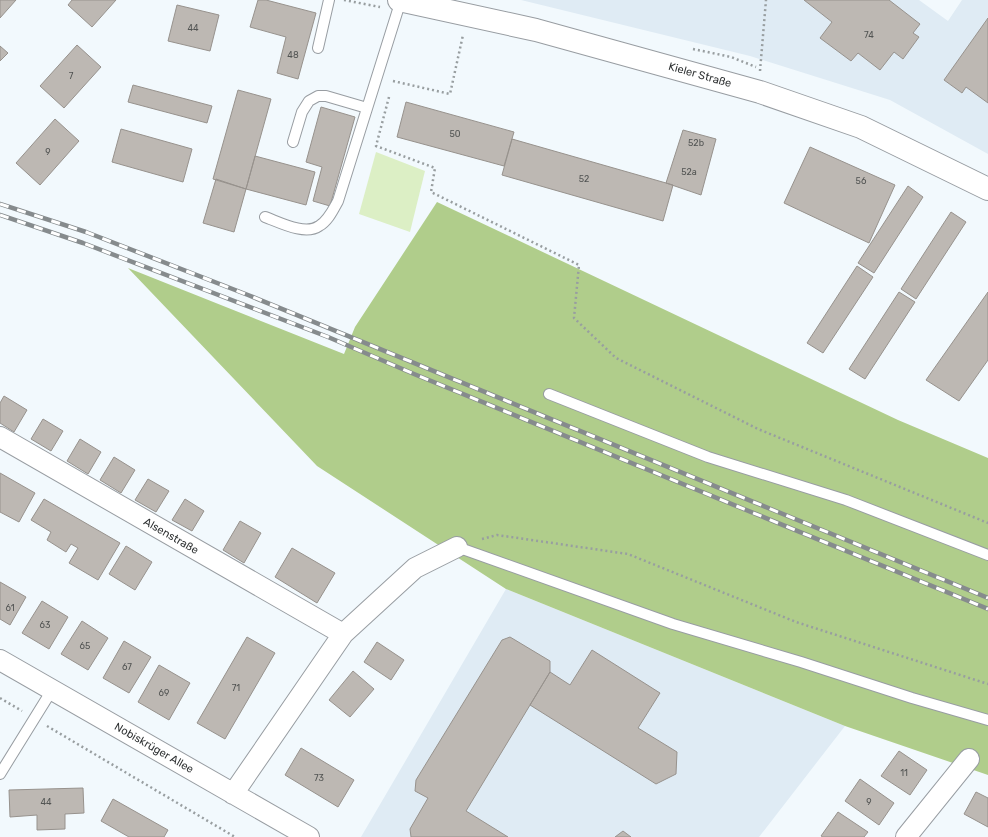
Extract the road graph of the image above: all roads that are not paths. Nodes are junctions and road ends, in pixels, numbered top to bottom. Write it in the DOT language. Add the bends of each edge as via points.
graph roads {
  1 [pos="329,0"];
  2 [pos="400,0"];
  3 [pos="318,48"];
  4 [pos="367,108"];
  5 [pos="293,142"];
  6 [pos="988,189"];
  7 [pos="265,217"];
  8 [pos="548,394"];
  9 [pos="0,437"];
  10 [pos="457,547"];
  11 [pos="988,555"];
  12 [pos="343,634"];
  13 [pos="0,660"];
  14 [pos="52,690"];
  15 [pos="988,720"];
  16 [pos="969,759"];
  17 [pos="0,774"];
  18 [pos="233,794"];
  19 [pos="309,837"];
  20 [pos="906,837"];
  1 -- 3 [label="lane"];
  2 -- 4 [label="lane"];
  2 -- 6 [label="main road, Kieler Straße" via="536,30 760,92 862,127"];
  4 -- 5 [label="lane" via="318,96 309,101 302,112"];
  4 -- 7 [label="lane" via="338,201 326,219 318,227 301,230"];
  8 -- 11 [label="lane" via="708,457 846,500"];
  9 -- 12 [label="street, Alsenstraße"];
  10 -- 12 [label="street" via="415,568"];
  10 -- 15 [label="lane" via="673,624"];
  12 -- 18 [label="street"];
  13 -- 14 [label="street, Nobiskrüger Allee"];
  14 -- 17 [label="lane"];
  14 -- 18 [label="street, Nobiskrüger Allee"];
  16 -- 20 [label="street"];
  18 -- 19 [label="street, Nobiskrüger Allee"];
}
